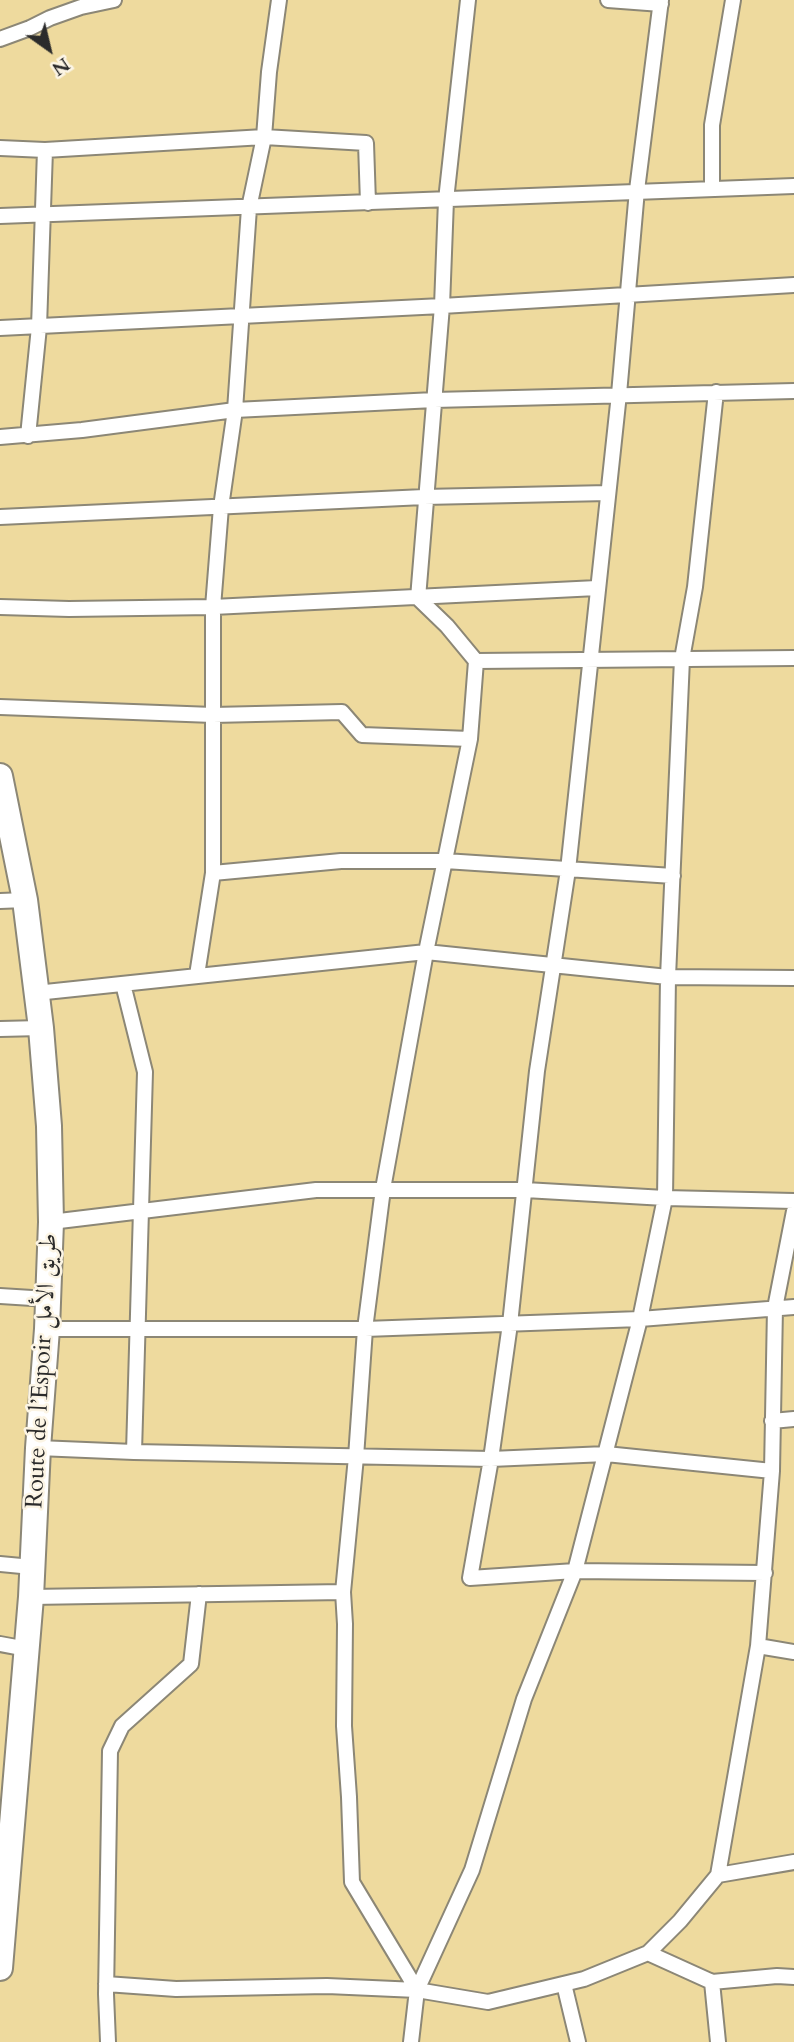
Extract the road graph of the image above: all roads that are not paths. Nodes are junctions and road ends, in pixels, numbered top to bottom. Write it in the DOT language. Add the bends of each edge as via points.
graph roads {
  1 [pos="114,0"];
  2 [pos="279,0"];
  3 [pos="468,0"];
  4 [pos="608,0"];
  5 [pos="733,0"];
  6 [pos="661,2"];
  7 [pos="0,39"];
  8 [pos="264,137"];
  9 [pos="0,148"];
  10 [pos="45,150"];
  11 [pos="794,186"];
  12 [pos="712,188"];
  13 [pos="637,191"];
  14 [pos="446,200"];
  15 [pos="368,203"];
  16 [pos="249,208"];
  17 [pos="0,216"];
  18 [pos="41,216"];
  19 [pos="794,285"];
  20 [pos="628,295"];
  21 [pos="442,306"];
  22 [pos="241,316"];
  23 [pos="38,327"];
  24 [pos="0,328"];
  25 [pos="794,391"];
  26 [pos="716,393"];
  27 [pos="619,394"];
  28 [pos="434,400"];
  29 [pos="235,410"];
  30 [pos="27,436"];
  31 [pos="0,437"];
  32 [pos="608,493"];
  33 [pos="425,498"];
  34 [pos="221,507"];
  35 [pos="0,517"];
  36 [pos="597,588"];
  37 [pos="418,597"];
  38 [pos="0,607"];
  39 [pos="213,607"];
  40 [pos="794,658"];
  41 [pos="682,659"];
  42 [pos="476,661"];
  43 [pos="589,661"];
  44 [pos="0,707"];
  45 [pos="213,715"];
  46 [pos="470,739"];
  47 [pos="0,776"];
  48 [pos="445,861"];
  49 [pos="568,870"];
  50 [pos="213,873"];
  51 [pos="673,876"];
  52 [pos="12,900"];
  53 [pos="426,952"];
  54 [pos="552,964"];
  55 [pos="197,975"];
  56 [pos="668,977"];
  57 [pos="794,978"];
  58 [pos="123,984"];
  59 [pos="36,993"];
  60 [pos="41,1028"];
  61 [pos="0,1029"];
  62 [pos="383,1189"];
  63 [pos="525,1190"];
  64 [pos="665,1198"];
  65 [pos="794,1201"];
  66 [pos="794,1211"];
  67 [pos="141,1213"];
  68 [pos="51,1222"];
  69 [pos="0,1296"];
  70 [pos="48,1299"];
  71 [pos="794,1307"];
  72 [pos="775,1308"];
  73 [pos="640,1319"];
  74 [pos="510,1324"];
  75 [pos="47,1329"];
  76 [pos="139,1329"];
  77 [pos="365,1329"];
  78 [pos="794,1419"];
  79 [pos="772,1421"];
  80 [pos="38,1448"];
  81 [pos="134,1452"];
  82 [pos="606,1454"];
  83 [pos="356,1457"];
  84 [pos="491,1460"];
  85 [pos="772,1471"];
  86 [pos="0,1564"];
  87 [pos="32,1567"];
  88 [pos="575,1571"];
  89 [pos="765,1573"];
  90 [pos="343,1592"];
  91 [pos="200,1594"];
  92 [pos="31,1597"];
  93 [pos="0,1644"];
  94 [pos="758,1646"];
  95 [pos="27,1649"];
  96 [pos="794,1652"];
  97 [pos="794,1862"];
  98 [pos="718,1875"];
  99 [pos="648,1953"];
  100 [pos="0,1968"];
  101 [pos="794,1977"];
  102 [pos="712,1982"];
  103 [pos="106,1984"];
  104 [pos="564,1984"];
  105 [pos="417,1990"];
  106 [pos="108,2042"];
  107 [pos="411,2042"];
  108 [pos="578,2042"];
  109 [pos="719,2042"];
  1 -- 7 [label="street" via="50,18"];
  2 -- 8 [label="street"];
  3 -- 14 [label="street"];
  4 -- 6 [label="street"];
  5 -- 12 [label="street" via="712,125"];
  6 -- 13 [label="street"];
  8 -- 10 [label="street"];
  8 -- 15 [label="street" via="366,143"];
  8 -- 16 [label="street"];
  9 -- 10 [label="street"];
  10 -- 18 [label="street"];
  11 -- 12 [label="street"];
  12 -- 13 [label="street"];
  13 -- 14 [label="street"];
  13 -- 20 [label="street"];
  14 -- 15 [label="street"];
  14 -- 21 [label="street"];
  15 -- 16 [label="street"];
  16 -- 18 [label="street"];
  16 -- 22 [label="street"];
  17 -- 18 [label="street"];
  18 -- 23 [label="street"];
  19 -- 20 [label="street"];
  20 -- 21 [label="street"];
  20 -- 27 [label="street"];
  21 -- 22 [label="street"];
  21 -- 28 [label="street"];
  22 -- 23 [label="street"];
  22 -- 29 [label="street"];
  23 -- 24 [label="street"];
  23 -- 30 [label="street"];
  25 -- 26 [label="street"];
  26 -- 27 [label="street"];
  26 -- 41 [label="street" via="695,587"];
  27 -- 28 [label="street"];
  27 -- 32 [label="street"];
  28 -- 29 [label="street"];
  28 -- 33 [label="street"];
  29 -- 30 [label="street"];
  29 -- 34 [label="street"];
  30 -- 31 [label="street"];
  32 -- 33 [label="street"];
  32 -- 36 [label="street"];
  33 -- 34 [label="street"];
  33 -- 37 [label="street"];
  34 -- 35 [label="street"];
  34 -- 39 [label="street"];
  36 -- 37 [label="street"];
  36 -- 43 [label="street"];
  37 -- 39 [label="street"];
  37 -- 42 [label="street"];
  38 -- 39 [label="street"];
  39 -- 45 [label="street"];
  40 -- 41 [label="street"];
  41 -- 43 [label="street"];
  41 -- 51 [label="street"];
  42 -- 43 [label="street"];
  42 -- 46 [label="street"];
  43 -- 49 [label="street"];
  44 -- 45 [label="street"];
  45 -- 46 [label="street" via="342,712 362,734"];
  45 -- 50 [label="street"];
  46 -- 48 [label="street"];
  47 -- 52 [label="highway, Route de l’Espoir طريق الأمل"];
  48 -- 49 [label="street"];
  48 -- 50 [label="street" via="341,861"];
  48 -- 53 [label="street"];
  49 -- 51 [label="street"];
  49 -- 54 [label="street"];
  50 -- 55 [label="street"];
  51 -- 56 [label="street"];
  52 -- 59 [label="highway, Route de l’Espoir طريق الأمل"];
  53 -- 54 [label="street"];
  53 -- 55 [label="street"];
  53 -- 62 [label="street"];
  54 -- 56 [label="street"];
  54 -- 63 [label="street"];
  55 -- 58 [label="street"];
  56 -- 57 [label="street"];
  56 -- 64 [label="street"];
  58 -- 59 [label="street"];
  58 -- 67 [label="street" via="145,1072"];
  59 -- 60 [label="highway, Route de l’Espoir طريق الأمل"];
  60 -- 61 [label="street"];
  60 -- 68 [label="highway, Route de l’Espoir طريق الأمل"];
  62 -- 63 [label="street"];
  62 -- 67 [label="street" via="316,1190"];
  62 -- 77 [label="street"];
  63 -- 64 [label="street"];
  63 -- 74 [label="street"];
  64 -- 65 [label="street"];
  64 -- 73 [label="street"];
  66 -- 72 [label="street"];
  67 -- 68 [label="street"];
  67 -- 76 [label="street"];
  68 -- 70 [label="highway, Route de l’Espoir طريق الأمل"];
  69 -- 70 [label="street"];
  70 -- 75 [label="highway, Route de l’Espoir طريق الأمل"];
  71 -- 72 [label="street"];
  72 -- 73 [label="street"];
  72 -- 79 [label="street"];
  73 -- 74 [label="street"];
  73 -- 82 [label="street"];
  74 -- 77 [label="street"];
  74 -- 84 [label="street"];
  75 -- 76 [label="street"];
  75 -- 80 [label="highway, Route de l’Espoir طريق الأمل"];
  76 -- 77 [label="street"];
  76 -- 81 [label="street"];
  77 -- 83 [label="street"];
  78 -- 79 [label="street"];
  79 -- 85 [label="street"];
  80 -- 81 [label="street"];
  80 -- 87 [label="highway, Route de l’Espoir طريق الأمل"];
  81 -- 83 [label="street"];
  82 -- 84 [label="street"];
  82 -- 85 [label="street"];
  82 -- 88 [label="street"];
  83 -- 84 [label="street"];
  83 -- 90 [label="street"];
  84 -- 88 [label="street" via="470,1578"];
  85 -- 89 [label="street"];
  86 -- 87 [label="street"];
  87 -- 92 [label="highway, Route de l’Espoir طريق الأمل"];
  88 -- 89 [label="street"];
  88 -- 105 [label="street" via="524,1699 472,1870"];
  89 -- 94 [label="street"];
  90 -- 91 [label="street"];
  90 -- 105 [label="street" via="352,1882"];
  91 -- 92 [label="street"];
  91 -- 103 [label="street" via="191,1664 122,1726 110,1751"];
  92 -- 95 [label="highway, Route de l’Espoir طريق الأمل"];
  93 -- 95 [label="street"];
  94 -- 96 [label="street"];
  94 -- 98 [label="street"];
  95 -- 100 [label="highway, Route de l’Espoir طريق الأمل"];
  97 -- 98 [label="street"];
  98 -- 99 [label="street"];
  99 -- 102 [label="street"];
  99 -- 104 [label="street"];
  101 -- 102 [label="street"];
  102 -- 109 [label="street"];
  103 -- 105 [label="street" via="176,1989 327,1986"];
  103 -- 106 [label="street"];
  104 -- 105 [label="street" via="488,2002"];
  104 -- 108 [label="street"];
  105 -- 107 [label="street"];
}
